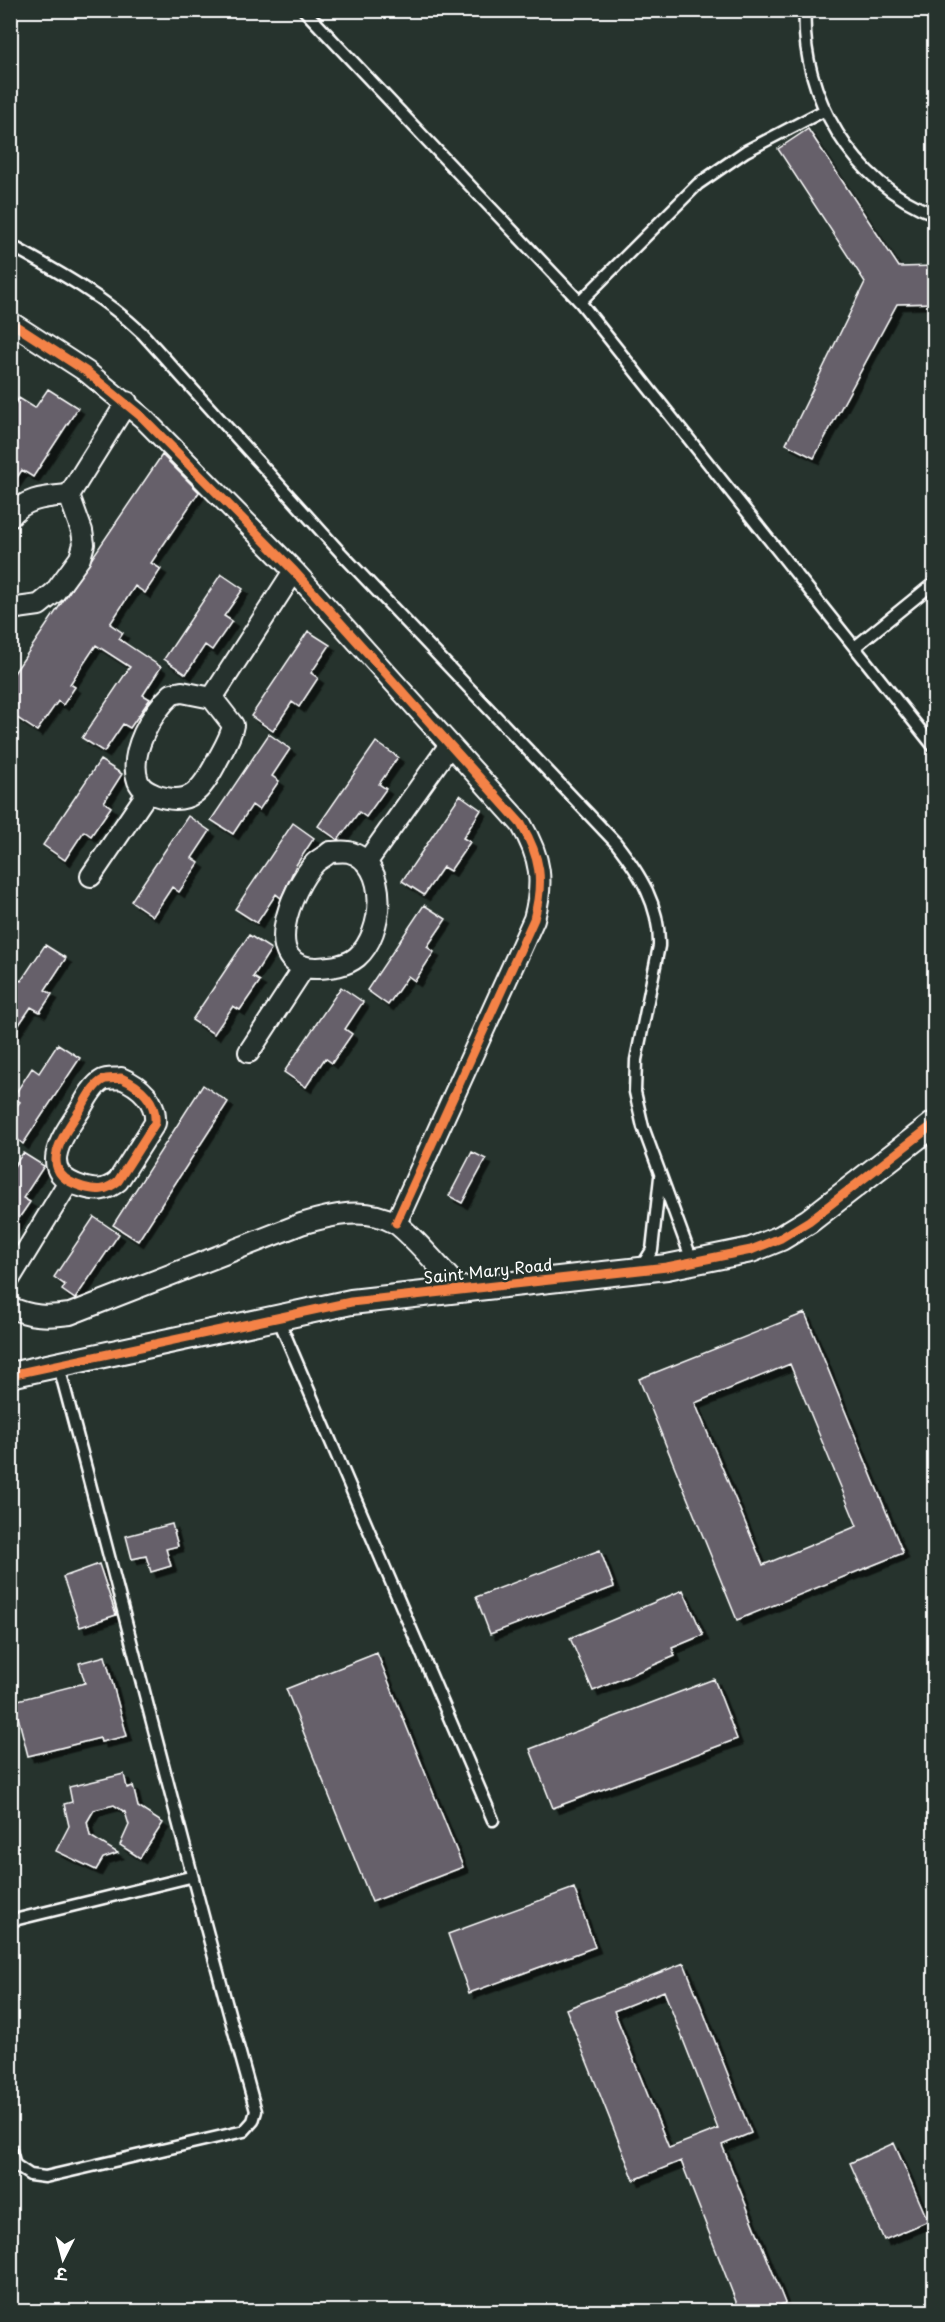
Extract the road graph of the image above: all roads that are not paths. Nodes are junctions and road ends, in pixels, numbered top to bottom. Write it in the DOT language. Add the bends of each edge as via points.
graph roads {
  1 [pos="304,10"];
  2 [pos="805,10"];
  3 [pos="825,110"];
  4 [pos="934,214"];
  5 [pos="10,245"];
  6 [pos="580,302"];
  7 [pos="10,322"];
  8 [pos="127,402"];
  9 [pos="69,495"];
  10 [pos="10,517"];
  11 [pos="294,571"];
  12 [pos="934,583"];
  13 [pos="10,609"];
  14 [pos="855,647"];
  15 [pos="212,698"];
  16 [pos="449,746"];
  17 [pos="934,747"];
  18 [pos="148,792"];
  19 [pos="366,863"];
  20 [pos="91,876"];
  21 [pos="303,969"];
  22 [pos="249,1052"];
  23 [pos="934,1124"];
  24 [pos="661,1174"];
  25 [pos="68,1183"];
  26 [pos="396,1223"];
  27 [pos="693,1263"];
  28 [pos="640,1270"];
  29 [pos="10,1278"];
  30 [pos="460,1289"];
  31 [pos="10,1307"];
  32 [pos="277,1316"];
  33 [pos="58,1363"];
  34 [pos="10,1375"];
  35 [pos="493,1820"];
  36 [pos="190,1877"];
  37 [pos="10,1921"];
  38 [pos="10,2147"];
  1 -- 6 [label="lane"];
  2 -- 3 [label="lane" via="808,57"];
  3 -- 4 [label="lane" via="843,141 867,169 895,193"];
  3 -- 6 [label="lane" via="746,151 698,184"];
  5 -- 24 [label="lane" via="86,288 142,333 340,552 616,843 637,871 660,927 636,1060 636,1092 643,1127"];
  6 -- 14 [label="lane"];
  7 -- 8 [label="street"];
  8 -- 9 [label="street"];
  8 -- 11 [label="street"];
  9 -- 10 [label="street" via="37,499 22,505"];
  9 -- 13 [label="street" via="82,531 80,558 55,592 39,605"];
  11 -- 15 [label="street"];
  11 -- 16 [label="street"];
  12 -- 14 [label="lane"];
  14 -- 17 [label="lane"];
  15 -- 18 [label="street" via="172,693 156,714 142,740 136,764 138,782"];
  15 -- 18 [label="street" via="233,725 206,780 183,800"];
  16 -- 19 [label="street"];
  16 -- 26 [label="street" via="521,824 532,842 539,860 540,896 530,928"];
  18 -- 20 [label="street"];
  19 -- 21 [label="street" via="379,899 375,932 368,946 344,964"];
  19 -- 21 [label="street" via="349,852 330,852 315,863 301,886 284,926 285,952"];
  21 -- 22 [label="street"];
  23 -- 27 [label="street, Saint Mary Road" via="855,1188 781,1238 751,1250"];
  24 -- 27 [label="lane"];
  24 -- 28 [label="lane" via="652,1250"];
  25 -- 25 [label="street" via="58,1170 55,1154 59,1141 93,1090 102,1080 121,1078 136,1085 153,1105 155,1123 117,1181 110,1188 95,1191"];
  25 -- 29 [label="street"];
  26 -- 30 [label="street"];
  26 -- 31 [label="street" via="364,1213 330,1215 70,1314 24,1314"];
  27 -- 28 [label="street, Saint Mary Road"];
  28 -- 30 [label="street, Saint Mary Road"];
  30 -- 32 [label="street, Saint Mary Road" via="351,1302"];
  32 -- 33 [label="street, Saint Mary Road"];
  32 -- 35 [label="lane"];
  33 -- 34 [label="street, Saint Mary Road"];
  33 -- 36 [label="lane" via="139,1664"];
  36 -- 37 [label="lane"];
  36 -- 38 [label="lane" via="256,2111 253,2121 244,2131 45,2176 30,2175 15,2165"];
}
